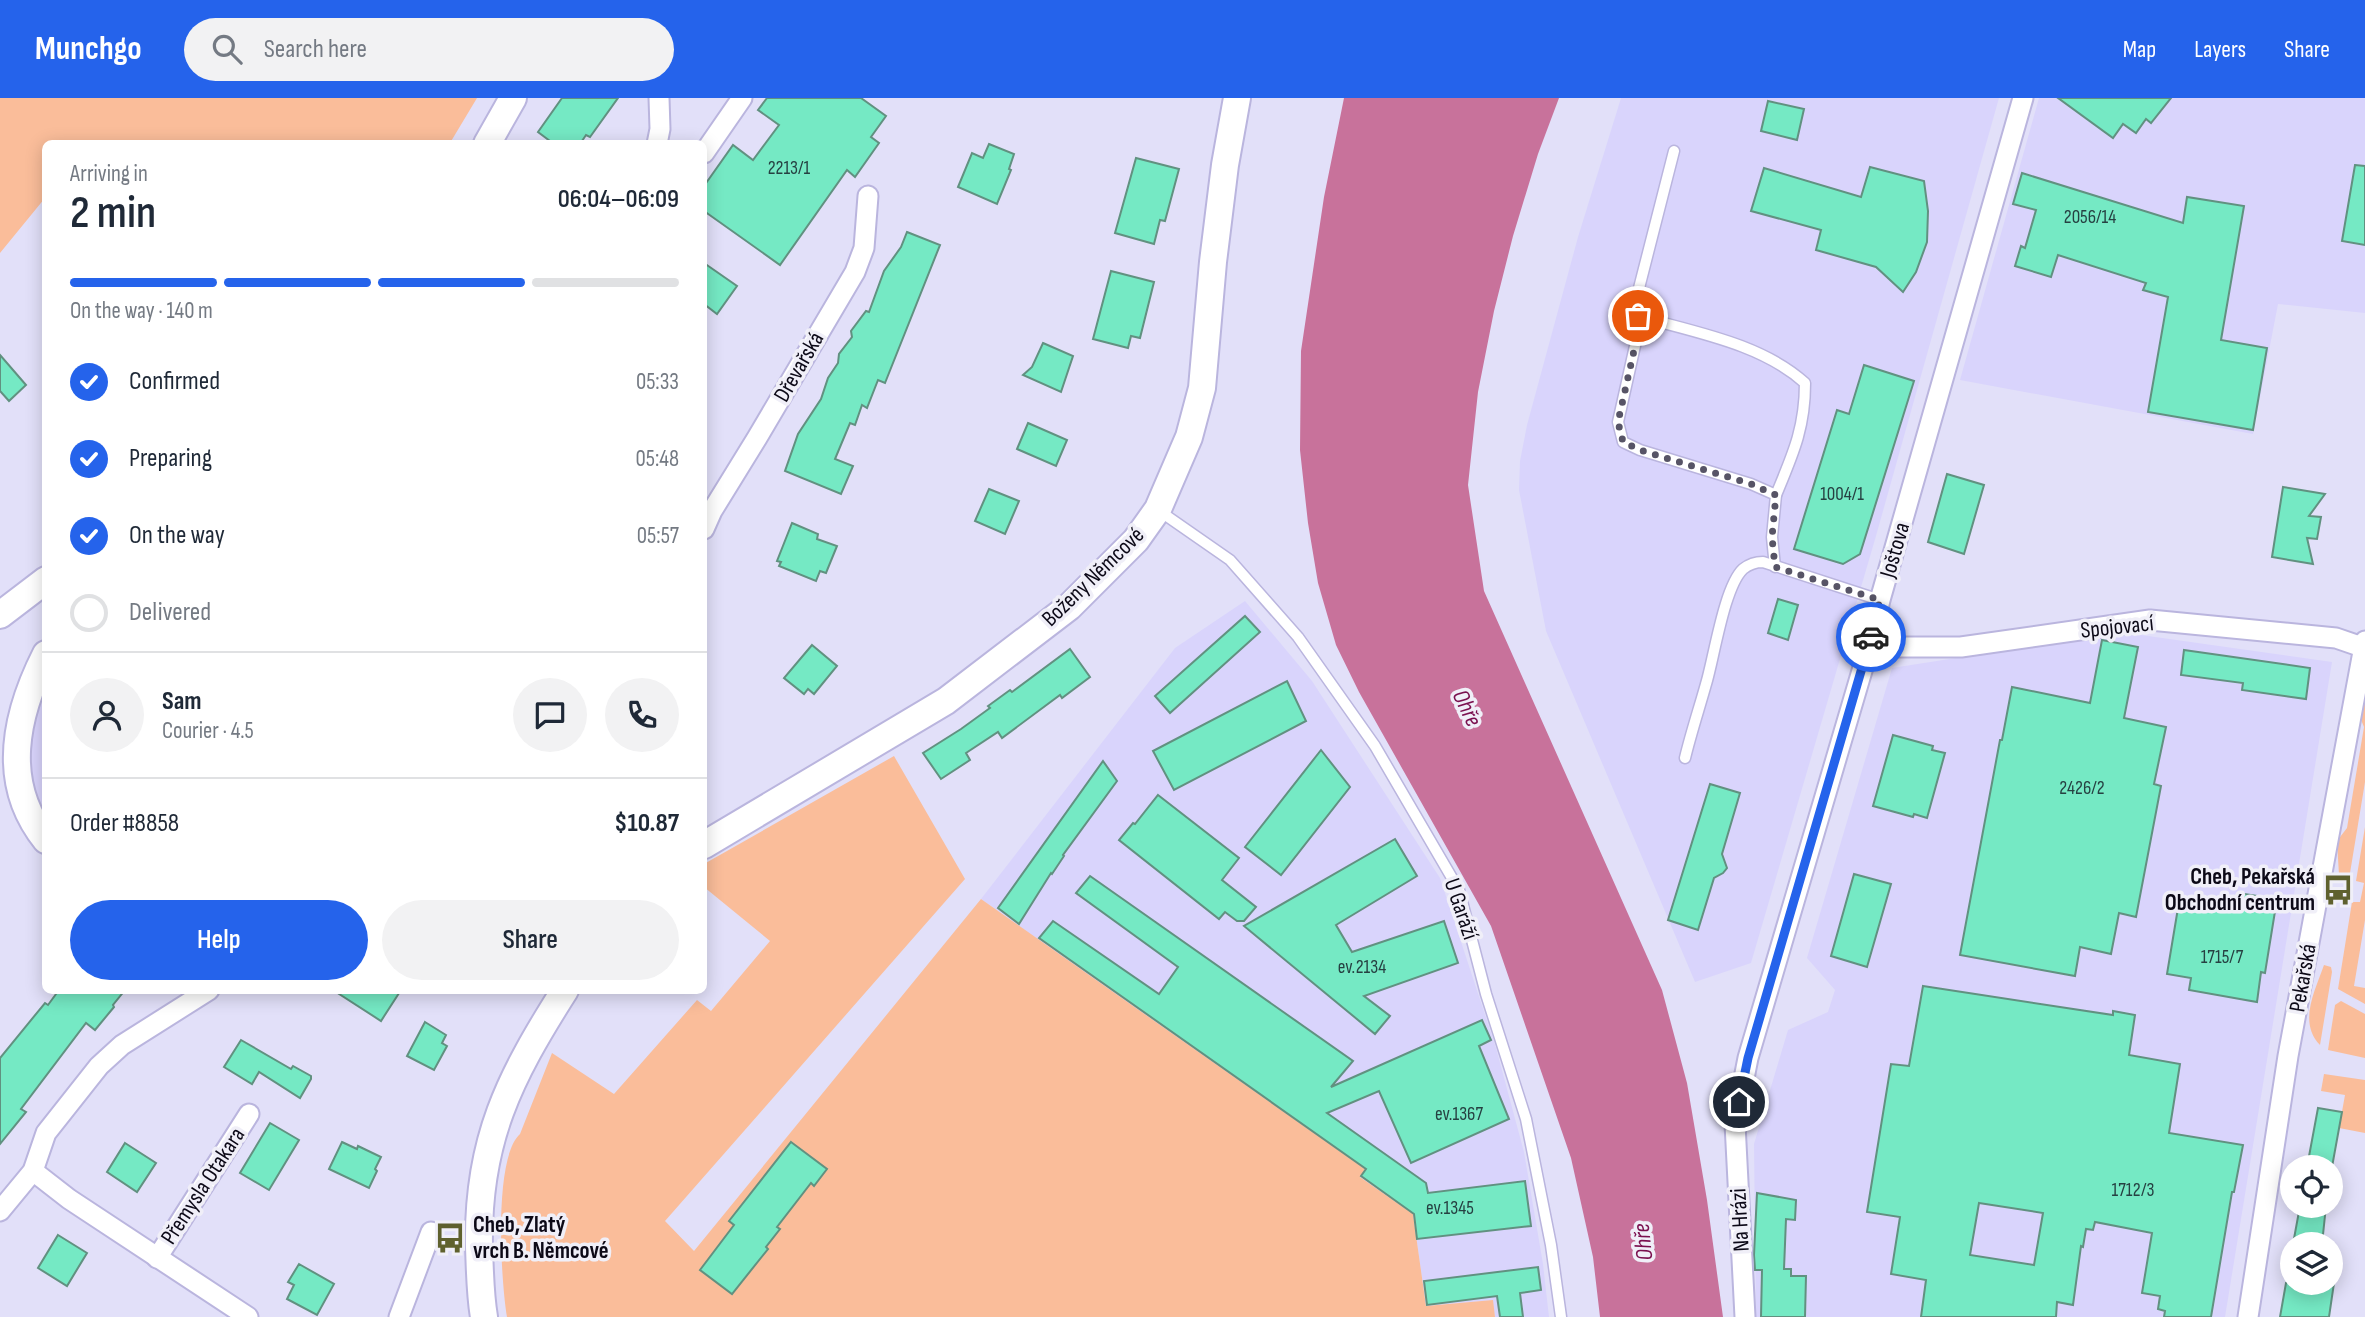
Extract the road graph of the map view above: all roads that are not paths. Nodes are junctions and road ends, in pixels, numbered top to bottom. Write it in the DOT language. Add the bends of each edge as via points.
graph roads {
  1 [pos="513,98"];
  2 [pos="659,98"];
  3 [pos="742,98"];
  4 [pos="1237,98"];
  5 [pos="2023,98"];
  6 [pos="488,140"];
  7 [pos="658,140"];
  8 [pos="707,149"];
  9 [pos="1674,151"];
  10 [pos="867,195"];
  11 [pos="1638,316"];
  12 [pos="1776,495"];
  13 [pos="1158,509"];
  14 [pos="707,522"];
  15 [pos="1775,567"];
  16 [pos="42,583"];
  17 [pos="1880,600"];
  18 [pos="0,615"];
  19 [pos="2365,645"];
  20 [pos="1869,647"];
  21 [pos="42,663"];
  22 [pos="1685,758"];
  23 [pos="6,762"];
  24 [pos="42,836"];
  25 [pos="707,843"];
  26 [pos="203,994"];
  27 [pos="562,994"];
  28 [pos="249,1114"];
  29 [pos="1735,1124"];
  30 [pos="33,1171"];
  31 [pos="0,1211"];
  32 [pos="431,1232"];
  33 [pos="157,1258"];
  34 [pos="248,1317"];
  35 [pos="399,1317"];
  36 [pos="484,1317"];
  37 [pos="1561,1317"];
  38 [pos="1745,1317"];
  39 [pos="2248,1317"];
  1 -- 6 [label="street"];
  2 -- 7 [label="street"];
  3 -- 8 [label="street"];
  4 -- 13 [label="street, Boženy Němcové" via="1213,262 1202,388 1189,437"];
  5 -- 17 [label="street, Joštova"];
  9 -- 11 [label="lane" via="1638,292"];
  10 -- 14 [label="street, Dřevařská" via="864,248 855,272"];
  11 -- 12 [label="lane" via="1618,422 1623,442"];
  11 -- 12 [label="lane" via="1730,343 1790,369 1805,383 1801,433"];
  12 -- 15 [label="lane"];
  13 -- 25 [label="street, Boženy Němcové" via="1136,540 1069,607 946,701"];
  13 -- 37 [label="lane, U Garáží" via="1230,560 1298,637 1367,736 1459,890 1526,1119"];
  15 -- 17 [label="lane"];
  15 -- 22 [label="lane" via="1756,562 1736,578"];
  16 -- 18 [label="street"];
  17 -- 20 [label="street, Joštova"];
  19 -- 20 [label="street, Spojovací" via="2336,638 2150,620 1961,647"];
  19 -- 39 [label="street, Pekařská" via="2288,1056"];
  20 -- 29 [label="street, Joštova" via="1748,1058"];
  21 -- 23 [label="street" via="20,713"];
  23 -- 24 [label="street"];
  26 -- 30 [label="street" via="122,1045 99,1066 46,1133"];
  27 -- 36 [label="street" via="509,1089 484,1162 478,1212"];
  28 -- 33 [label="street, Přemysla Otakara"];
  29 -- 38 [label="street, Na Hrázi"];
  30 -- 31 [label="street"];
  30 -- 33 [label="street"];
  32 -- 35 [label="street"];
  33 -- 34 [label="street"];
}
